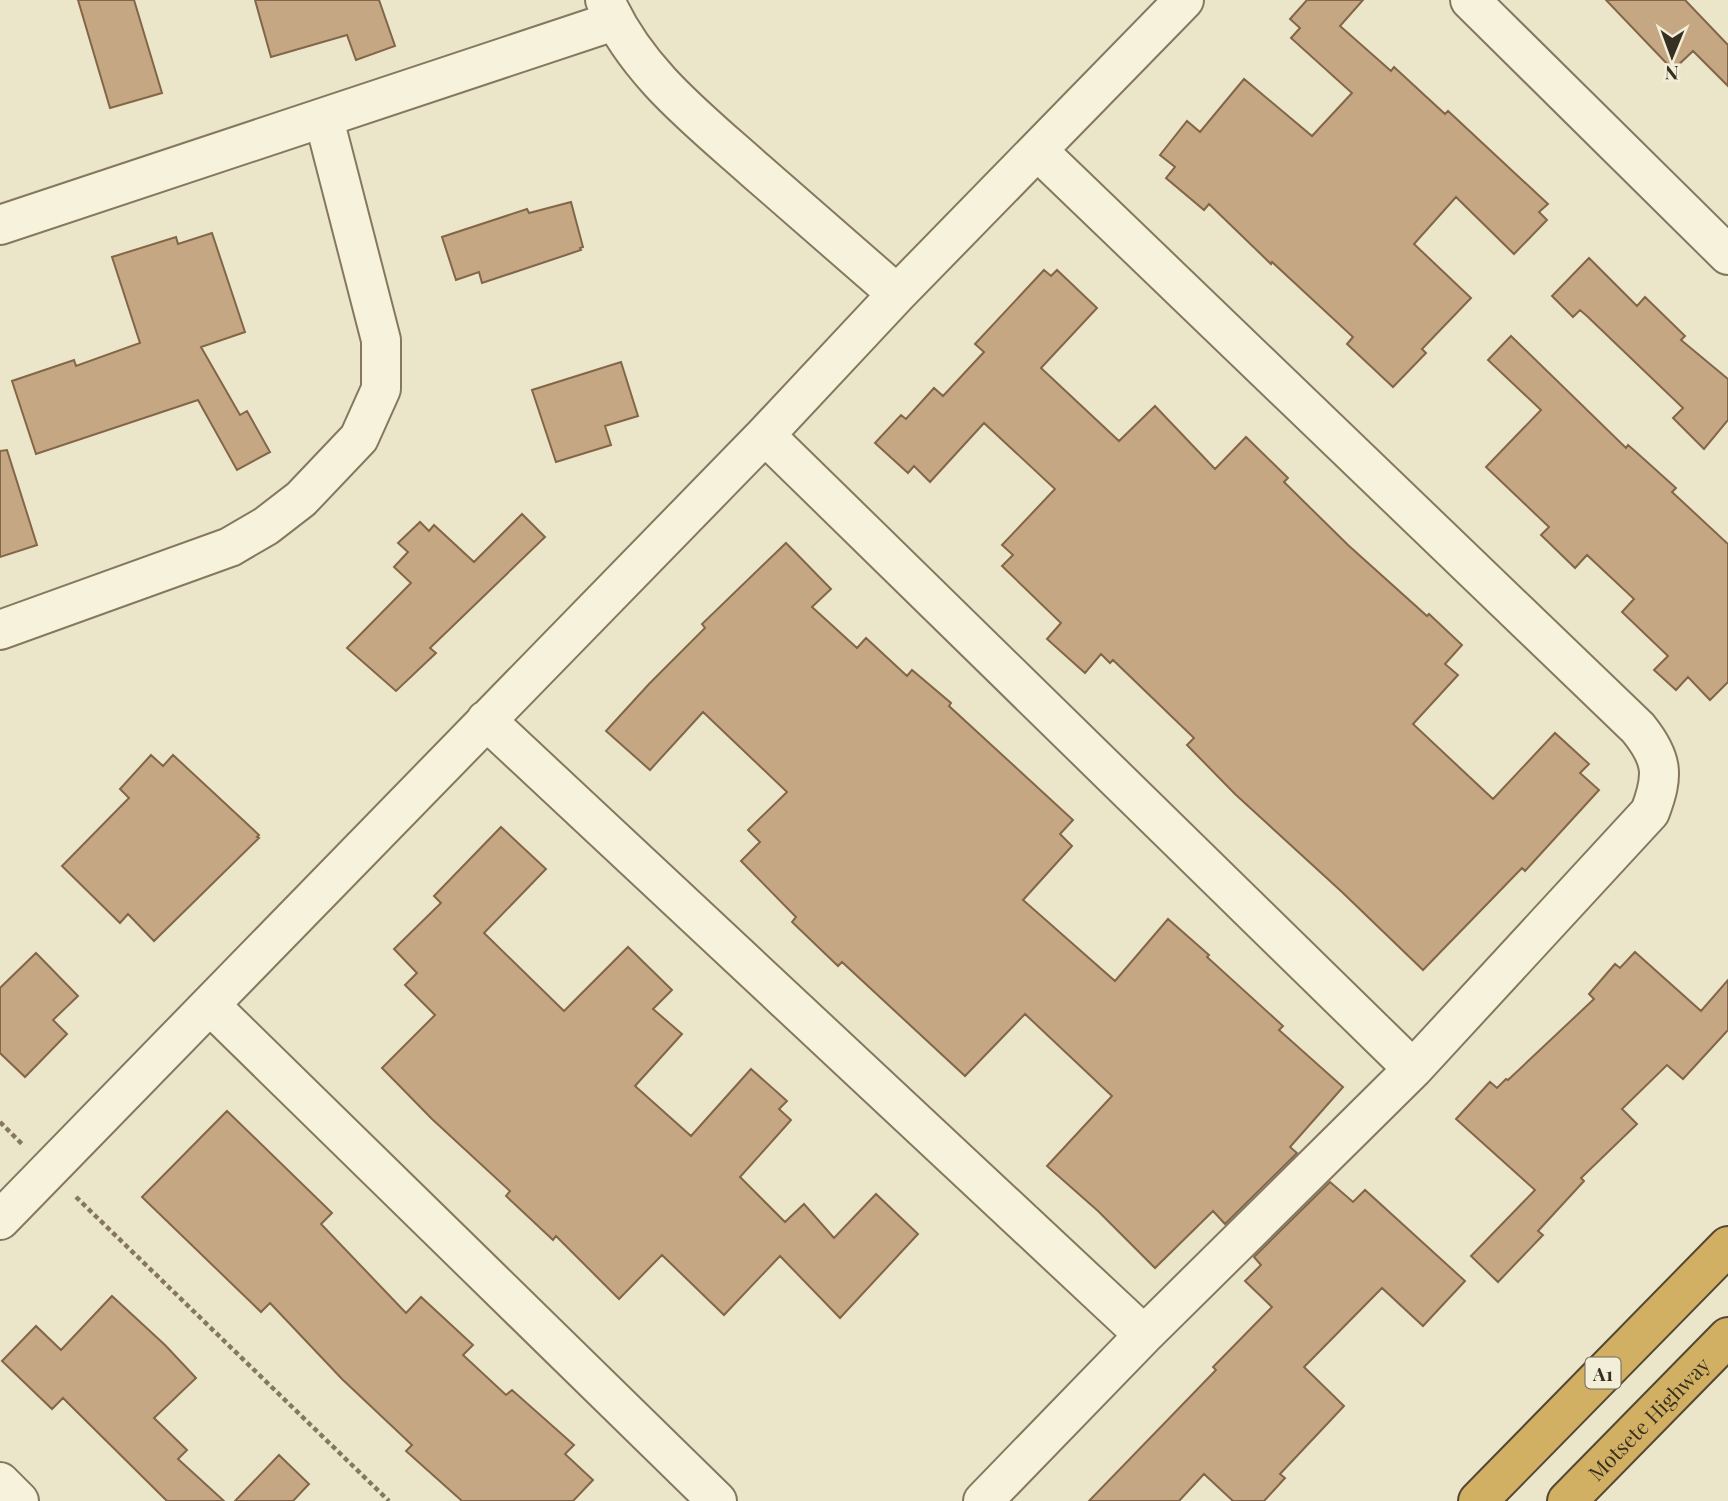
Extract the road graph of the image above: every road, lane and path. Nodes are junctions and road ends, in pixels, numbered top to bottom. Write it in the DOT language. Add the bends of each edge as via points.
graph roads {
  1 [pos="1184,0"];
  2 [pos="1470,0"];
  3 [pos="609,10"];
  4 [pos="324,119"];
  5 [pos="1038,151"];
  6 [pos="0,225"];
  7 [pos="1728,254"];
  8 [pos="897,295"];
  9 [pos="765,435"];
  10 [pos="0,630"];
  11 [pos="486,720"];
  12 [pos="211,1006"];
  13 [pos="1413,1069"];
  14 [pos="0,1122"];
  15 [pos="49,1171"];
  16 [pos="0,1220"];
  17 [pos="1728,1246"];
  18 [pos="1144,1335"];
  19 [pos="1728,1336"];
  20 [pos="0,1482"];
  21 [pos="19,1501"];
  22 [pos="389,1501"];
  23 [pos="717,1501"];
  24 [pos="983,1501"];
  25 [pos="1478,1501"];
  26 [pos="1567,1501"];
  1 -- 5 [label="street"];
  2 -- 7 [label="street"];
  3 -- 4 [label="street"];
  3 -- 8 [label="street" via="639,58 673,97"];
  4 -- 6 [label="street"];
  4 -- 10 [label="street" via="381,340 381,389 359,438 300,499 230,547"];
  5 -- 8 [label="street"];
  5 -- 13 [label="street" via="1653,747 1659,788 1650,812"];
  8 -- 9 [label="street"];
  9 -- 11 [label="street"];
  9 -- 13 [label="street"];
  11 -- 12 [label="street"];
  11 -- 18 [label="street"];
  12 -- 15 [label="street"];
  12 -- 23 [label="street"];
  13 -- 18 [label="street"];
  14 -- 15 [label="path"];
  15 -- 16 [label="street"];
  15 -- 22 [label="path"];
  17 -- 25 [label="highway, A1"];
  18 -- 24 [label="street"];
  19 -- 26 [label="highway, Motsete Highway"];
  20 -- 21 [label="street"];
}
